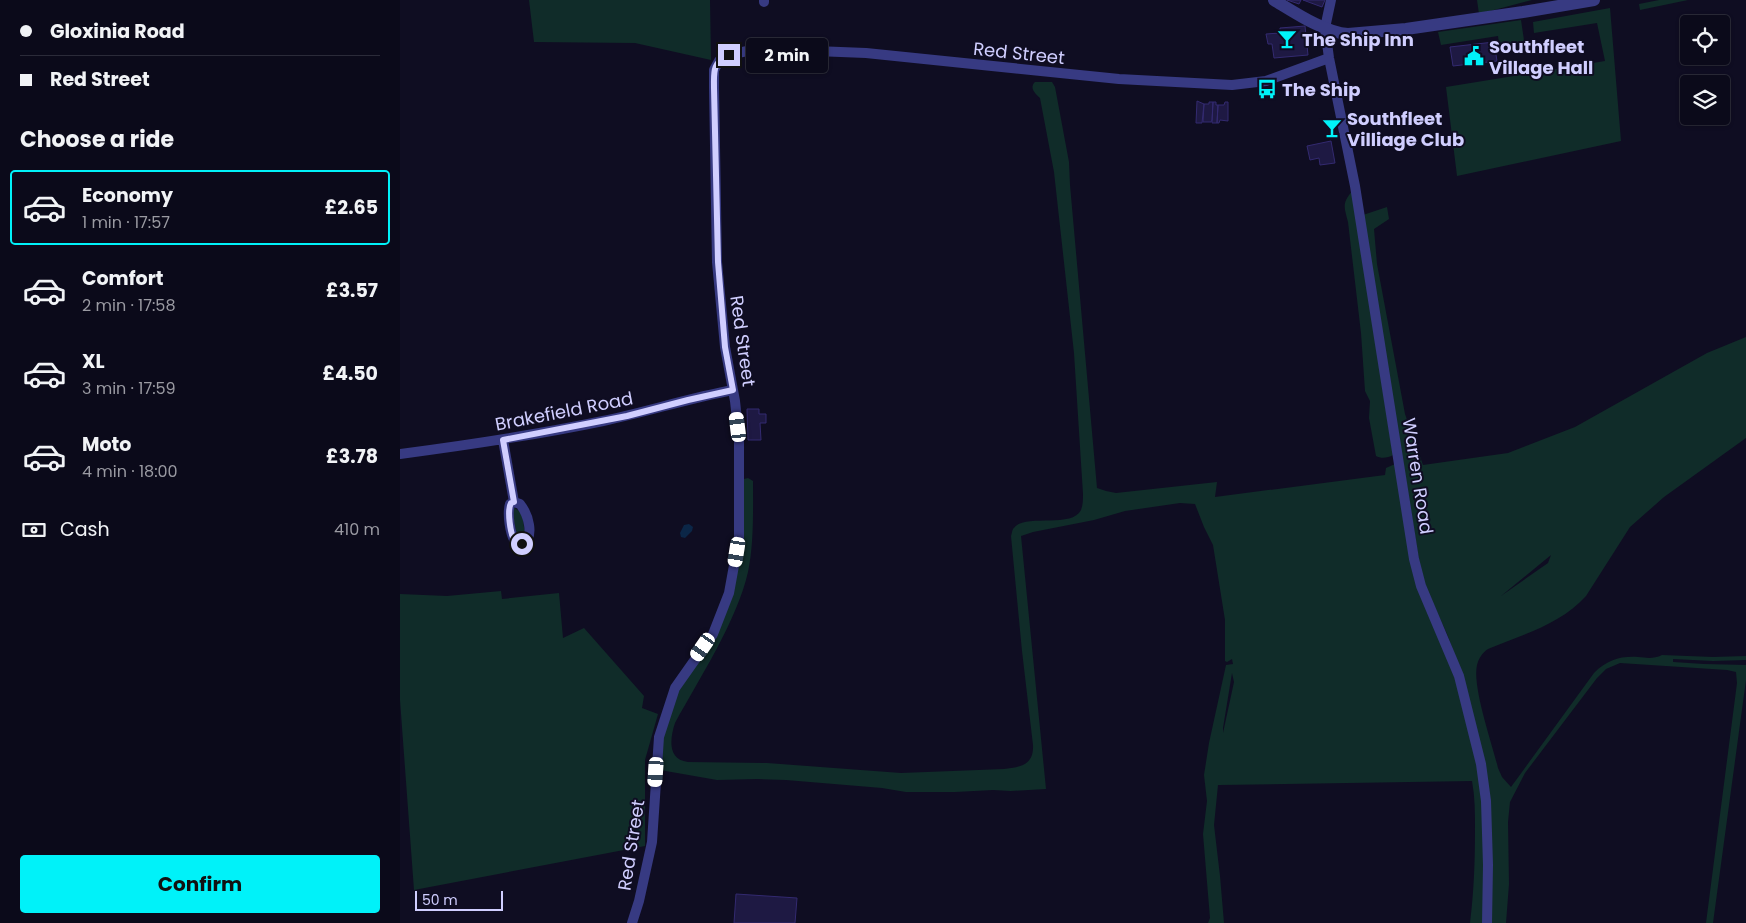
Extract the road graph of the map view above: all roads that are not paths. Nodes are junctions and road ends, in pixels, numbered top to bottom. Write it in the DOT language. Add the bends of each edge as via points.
graph roads {
  1 [pos="1274,0"];
  2 [pos="1331,0"];
  3 [pos="1594,0"];
  4 [pos="1325,28"];
  5 [pos="1329,58"];
  6 [pos="733,390"];
  7 [pos="503,440"];
  8 [pos="400,454"];
  9 [pos="514,502"];
  10 [pos="632,923"];
  11 [pos="1487,923"];
  1 -- 4 [label="street"];
  2 -- 4 [label="street, Warren Road"];
  3 -- 4 [label="street" via="1380,32 1344,34"];
  4 -- 5 [label="street, Warren Road"];
  5 -- 6 [label="street, Red Street" via="1266,81 1232,85 1120,79 839,51 752,50 726,57 716,65 714,74 715,188 720,303"];
  5 -- 11 [label="street, Warren Road" via="1355,186 1416,569 1460,676 1483,771 1487,825"];
  6 -- 7 [label="street, Brakefield Road" via="627,416"];
  6 -- 10 [label="street, Red Street" via="740,460 735,566 713,634 674,688 659,737 652,842"];
  7 -- 8 [label="street, Brakefield Road"];
  7 -- 9 [label="street"];
}
